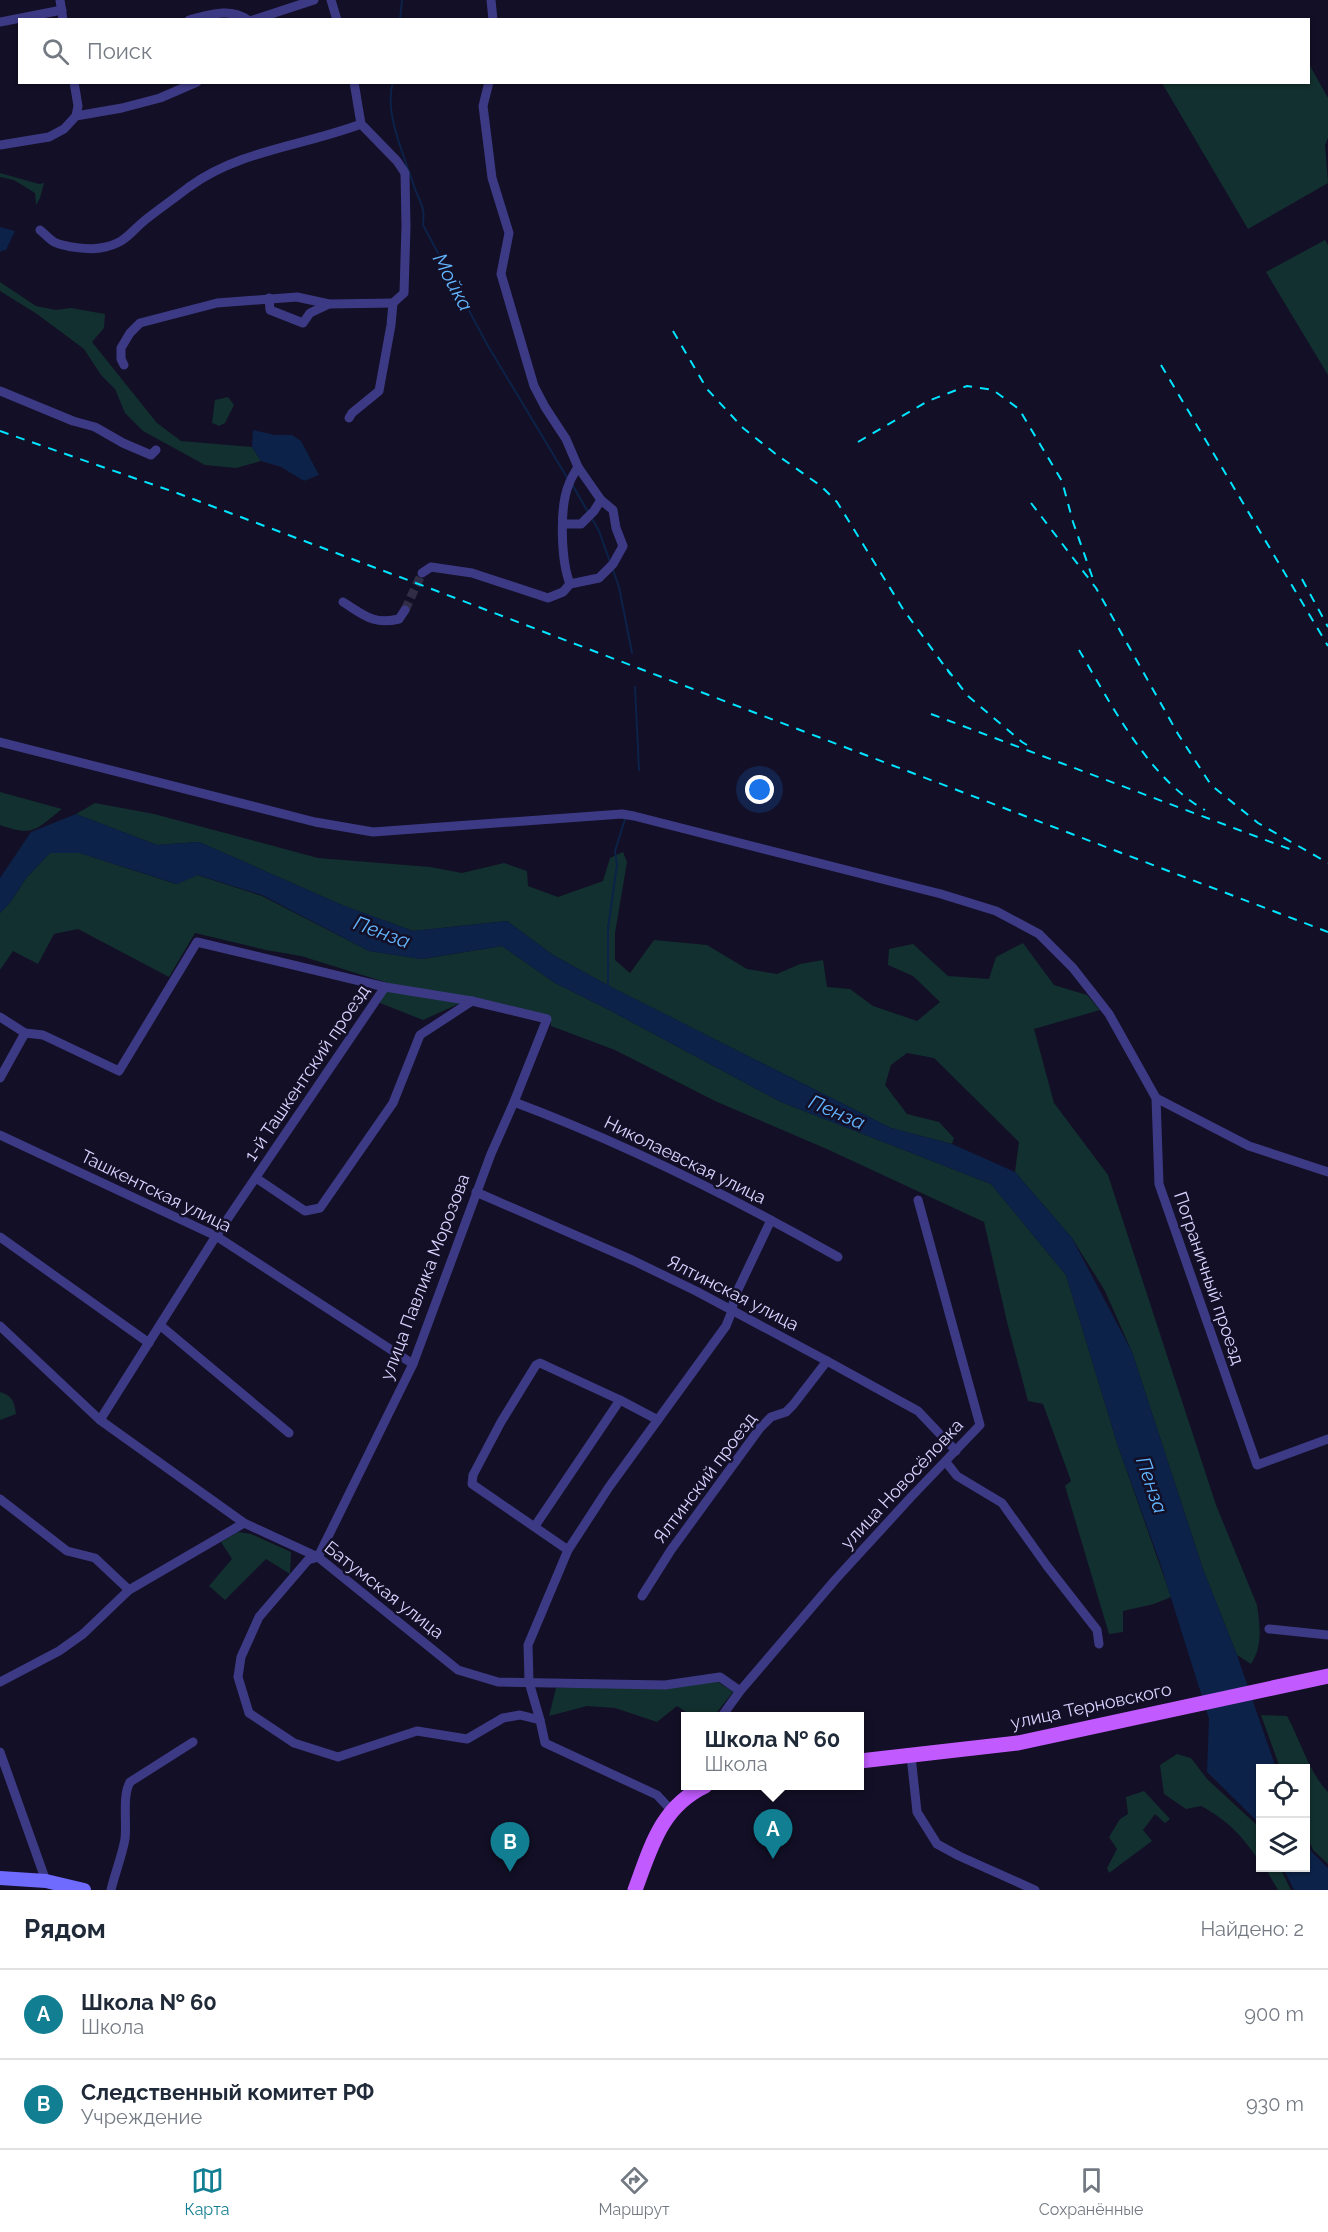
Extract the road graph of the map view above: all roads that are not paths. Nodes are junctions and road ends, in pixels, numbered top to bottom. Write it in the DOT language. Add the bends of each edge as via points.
graph roads {
  1 [pos="314,0"];
  2 [pos="331,0"];
  3 [pos="491,0"];
  4 [pos="62,10"];
  5 [pos="21,18"];
  6 [pos="198,18"];
  7 [pos="245,18"];
  8 [pos="259,18"];
  9 [pos="336,18"];
  10 [pos="493,18"];
  11 [pos="18,19"];
  12 [pos="0,22"];
  13 [pos="74,84"];
  14 [pos="192,84"];
  15 [pos="354,84"];
  16 [pos="488,84"];
  17 [pos="76,116"];
  18 [pos="361,124"];
  19 [pos="0,146"];
  20 [pos="40,230"];
  21 [pos="269,298"];
  22 [pos="393,303"];
  23 [pos="329,304"];
  24 [pos="124,365"];
  25 [pos="0,391"];
  26 [pos="349,418"];
  27 [pos="156,450"];
  28 [pos="578,467"];
  29 [pos="601,500"];
  30 [pos="564,524"];
  31 [pos="423,573"];
  32 [pos="570,584"];
  33 [pos="343,602"];
  34 [pos="405,610"];
  35 [pos="0,742"];
  36 [pos="386,987"];
  37 [pos="472,1001"];
  38 [pos="0,1017"];
  39 [pos="25,1033"];
  40 [pos="0,1078"];
  41 [pos="1156,1098"];
  42 [pos="514,1102"];
  43 [pos="0,1135"];
  44 [pos="1328,1172"];
  45 [pos="256,1178"];
  46 [pos="476,1192"];
  47 [pos="918,1200"];
  48 [pos="771,1220"];
  49 [pos="216,1236"];
  50 [pos="0,1237"];
  51 [pos="838,1257"];
  52 [pos="732,1311"];
  53 [pos="0,1326"];
  54 [pos="160,1326"];
  55 [pos="149,1343"];
  56 [pos="826,1361"];
  57 [pos="413,1364"];
  58 [pos="620,1400"];
  59 [pos="100,1420"];
  60 [pos="658,1420"];
  61 [pos="289,1433"];
  62 [pos="1328,1439"];
  63 [pos="956,1451"];
  64 [pos="946,1462"];
  65 [pos="0,1499"];
  66 [pos="244,1523"];
  67 [pos="536,1527"];
  68 [pos="568,1550"];
  69 [pos="318,1557"];
  70 [pos="129,1590"];
  71 [pos="642,1596"];
  72 [pos="1269,1629"];
  73 [pos="1328,1635"];
  74 [pos="1099,1644"];
  75 [pos="1328,1676"];
  76 [pos="0,1682"];
  77 [pos="529,1682"];
  78 [pos="740,1690"];
  79 [pos="725,1712"];
  80 [pos="540,1720"];
  81 [pos="193,1742"];
  82 [pos="0,1752"];
  83 [pos="911,1756"];
  84 [pos="864,1761"];
  85 [pos="696,1790"];
  86 [pos="671,1810"];
  87 [pos="0,1878"];
  88 [pos="46,1881"];
  89 [pos="84,1890"];
  90 [pos="111,1890"];
  91 [pos="635,1890"];
  92 [pos="1035,1890"];
  1 -- 8 [label="street"];
  2 -- 9 [label="street"];
  3 -- 10 [label="street"];
  4 -- 5 [label="street"];
  6 -- 7 [label="street" via="226,12"];
  11 -- 12 [label="street"];
  13 -- 17 [label="street"];
  14 -- 17 [label="street" via="160,98"];
  15 -- 18 [label="street"];
  16 -- 28 [label="street" via="483,106 492,178 509,233 501,274 534,386"];
  17 -- 19 [label="street" via="49,137"];
  18 -- 20 [label="street" via="244,157 213,172 118,243 98,249 73,246 55,242"];
  18 -- 22 [label="street" via="397,160 405,174 404,293"];
  21 -- 23 [label="street" via="297,297"];
  21 -- 23 [label="street" via="270,310 303,323 310,312"];
  21 -- 24 [label="street" via="217,303 140,323 122,348"];
  22 -- 23 [label="street"];
  22 -- 26 [label="street" via="379,391"];
  25 -- 27 [label="street" via="95,427 151,455"];
  28 -- 29 [label="street"];
  28 -- 30 [label="street" via="568,484"];
  29 -- 30 [label="street" via="581,524"];
  29 -- 32 [label="street" via="613,510 623,546 599,578"];
  30 -- 32 [label="street" via="565,570"];
  31 -- 32 [label="street" via="431,567 472,573 548,598"];
  33 -- 34 [label="street" via="371,620 384,622 399,619"];
  35 -- 41 [label="street" via="315,822 373,832 634,816 996,911 1039,934 1073,968 1109,1014"];
  36 -- 37 [label="street"];
  36 -- 39 [label="street" via="196,942 119,1071 43,1035"];
  36 -- 45 [label="street, 1-й Ташкентский проезд"];
  37 -- 42 [label="street, улица Павлика Морозова" via="547,1019"];
  37 -- 45 [label="street, 1-й Ташкентский проезд" via="420,1035 393,1103 320,1208 305,1210"];
  38 -- 39 [label="street"];
  39 -- 40 [label="street"];
  41 -- 44 [label="street" via="1249,1146"];
  41 -- 62 [label="street, Пограничный проезд" via="1159,1184 1257,1465"];
  42 -- 46 [label="street, улица Павлика Морозова"];
  42 -- 48 [label="street, Николаевская улица" via="579,1126"];
  43 -- 49 [label="street, Ташкентская улица"];
  45 -- 49 [label="street, 1-й Ташкентский проезд"];
  46 -- 52 [label="street, Ялтинская улица" via="632,1260"];
  46 -- 57 [label="street, улица Павлика Морозова"];
  47 -- 63 [label="street, улица Новосёловка" via="980,1425"];
  48 -- 51 [label="street, Николаевская улица"];
  48 -- 52 [label="street" via="734,1298"];
  49 -- 54 [label="street, 1-й Ташкентский проезд"];
  49 -- 57 [label="street, Ташкентская улица"];
  50 -- 55 [label="street"];
  52 -- 56 [label="street, Ялтинская улица"];
  52 -- 60 [label="street" via="726,1326"];
  53 -- 59 [label="street, Батумская улица"];
  54 -- 55 [label="street, 1-й Ташкентский проезд"];
  54 -- 61 [label="street"];
  55 -- 59 [label="street, 1-й Ташкентский проезд"];
  56 -- 63 [label="street, Ялтинская улица" via="918,1411"];
  56 -- 71 [label="street, Ялтинский проезд" via="793,1405 760,1428"];
  57 -- 69 [label="street, улица Павлика Морозова"];
  58 -- 60 [label="street"];
  58 -- 67 [label="street"];
  58 -- 67 [label="street" via="540,1363 536,1365 473,1475 472,1484"];
  59 -- 66 [label="street, Батумская улица"];
  60 -- 68 [label="street"];
  63 -- 64 [label="street, улица Новосёловка"];
  64 -- 74 [label="street" via="957,1476 1002,1503 1097,1630"];
  64 -- 78 [label="street, улица Новосёловка" via="850,1563"];
  65 -- 70 [label="street" via="67,1551 95,1558"];
  66 -- 69 [label="street, Батумская улица"];
  66 -- 70 [label="street"];
  67 -- 68 [label="street"];
  68 -- 77 [label="street" via="528,1645"];
  69 -- 77 [label="street, Батумская улица" via="458,1670 498,1682"];
  69 -- 80 [label="street, улица Павлика Морозова" via="308,1560 260,1617 242,1657 238,1677 249,1713 294,1743 338,1757 417,1731 467,1739 503,1718 520,1715"];
  70 -- 76 [label="street" via="83,1634"];
  72 -- 73 [label="street"];
  75 -- 83 [label="main road, улица Терновского" via="1018,1743"];
  77 -- 78 [label="street, Батумская улица" via="665,1685 720,1677"];
  77 -- 80 [label="street"];
  78 -- 79 [label="street, улица Новосёловка"];
  80 -- 86 [label="street" via="545,1743 657,1795"];
  81 -- 90 [label="street" via="130,1782 126,1790 125,1840"];
  82 -- 88 [label="street"];
  83 -- 84 [label="main road, улица Терновского"];
  83 -- 92 [label="street" via="917,1812 937,1844"];
  85 -- 86 [label="main road"];
  86 -- 91 [label="main road" via="655,1837"];
  87 -- 88 [label="street"];
  88 -- 89 [label="street"];
}
